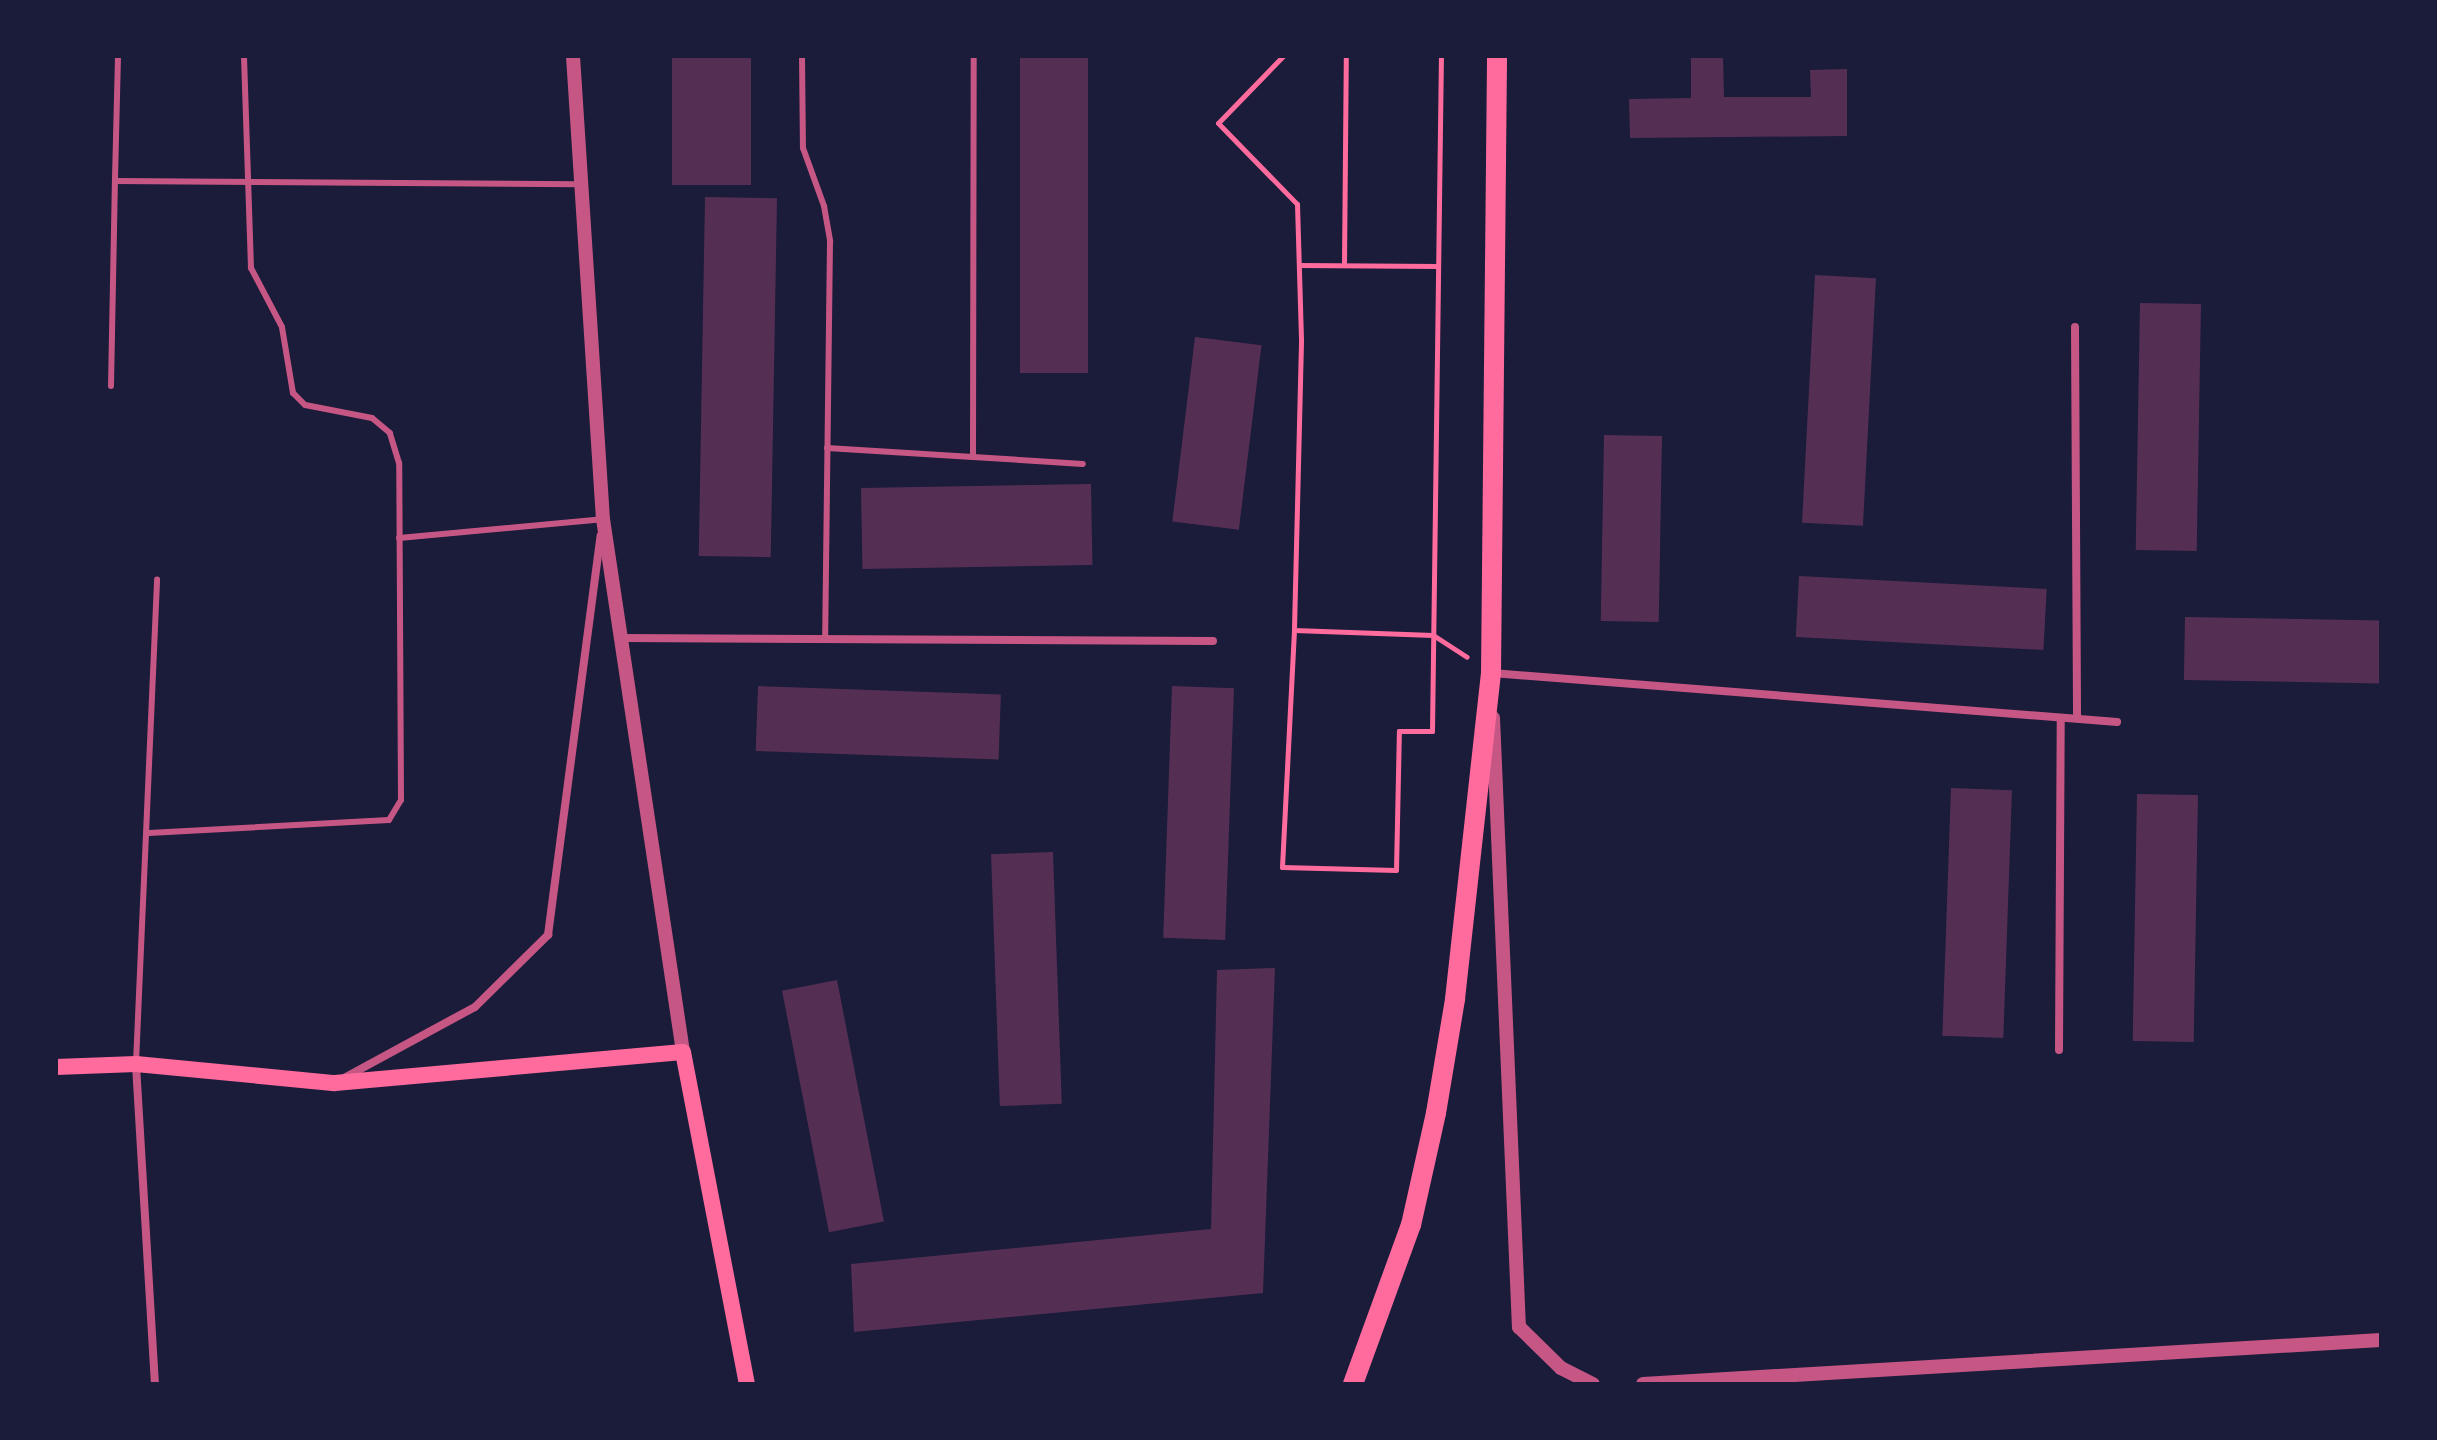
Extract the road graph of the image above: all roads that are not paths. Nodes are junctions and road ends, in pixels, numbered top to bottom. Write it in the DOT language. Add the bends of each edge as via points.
graph roads {
  1 [pos="118,56"];
  2 [pos="244,56"];
  3 [pos="573,56"];
  4 [pos="802,56"];
  5 [pos="974,56"];
  6 [pos="1497,56"];
  7 [pos="115,181"];
  8 [pos="245,184"];
  9 [pos="579,184"];
  10 [pos="2075,327"];
  11 [pos="111,386"];
  12 [pos="827,448"];
  13 [pos="973,457"];
  14 [pos="1083,464"];
  15 [pos="603,519"];
  16 [pos="399,538"];
  17 [pos="157,579"];
  18 [pos="621,638"];
  19 [pos="825,639"];
  20 [pos="1213,641"];
  21 [pos="1491,673"];
  22 [pos="2061,718"];
  23 [pos="2077,718"];
  24 [pos="2117,722"];
  25 [pos="149,833"];
  26 [pos="2059,1050"];
  27 [pos="683,1052"];
  28 [pos="136,1064"];
  29 [pos="56,1067"];
  30 [pos="335,1083"];
  31 [pos="2381,1340"];
  32 [pos="155,1384"];
  33 [pos="747,1384"];
  34 [pos="1353,1384"];
  35 [pos="1593,1384"];
  36 [pos="1643,1384"];
  1 -- 7 [label="lane"];
  2 -- 8 [label="lane"];
  3 -- 9 [label="street"];
  4 -- 12 [label="lane" via="803,148 830,241"];
  5 -- 13 [label="lane"];
  6 -- 21 [label="main road"];
  7 -- 8 [label="lane"];
  7 -- 11 [label="lane"];
  8 -- 9 [label="lane"];
  8 -- 16 [label="lane" via="251,268 282,327 293,393 305,405 372,418 390,433 399,463"];
  9 -- 15 [label="street"];
  10 -- 23 [label="street"];
  12 -- 13 [label="lane"];
  12 -- 19 [label="lane"];
  13 -- 14 [label="lane"];
  15 -- 16 [label="lane"];
  15 -- 18 [label="street"];
  15 -- 30 [label="street" via="548,935 475,1007"];
  16 -- 25 [label="lane" via="401,800 389,820"];
  17 -- 25 [label="lane"];
  18 -- 19 [label="street"];
  18 -- 27 [label="street"];
  19 -- 20 [label="street"];
  21 -- 22 [label="street"];
  21 -- 34 [label="main road" via="1436,1113 1411,1225"];
  21 -- 35 [label="street" via="1519,1327 1561,1368"];
  22 -- 23 [label="street"];
  22 -- 26 [label="street"];
  23 -- 24 [label="street"];
  25 -- 28 [label="lane"];
  27 -- 30 [label="main road"];
  27 -- 33 [label="main road"];
  28 -- 29 [label="main road"];
  28 -- 30 [label="main road"];
  28 -- 32 [label="street"];
  31 -- 36 [label="street"];
}
